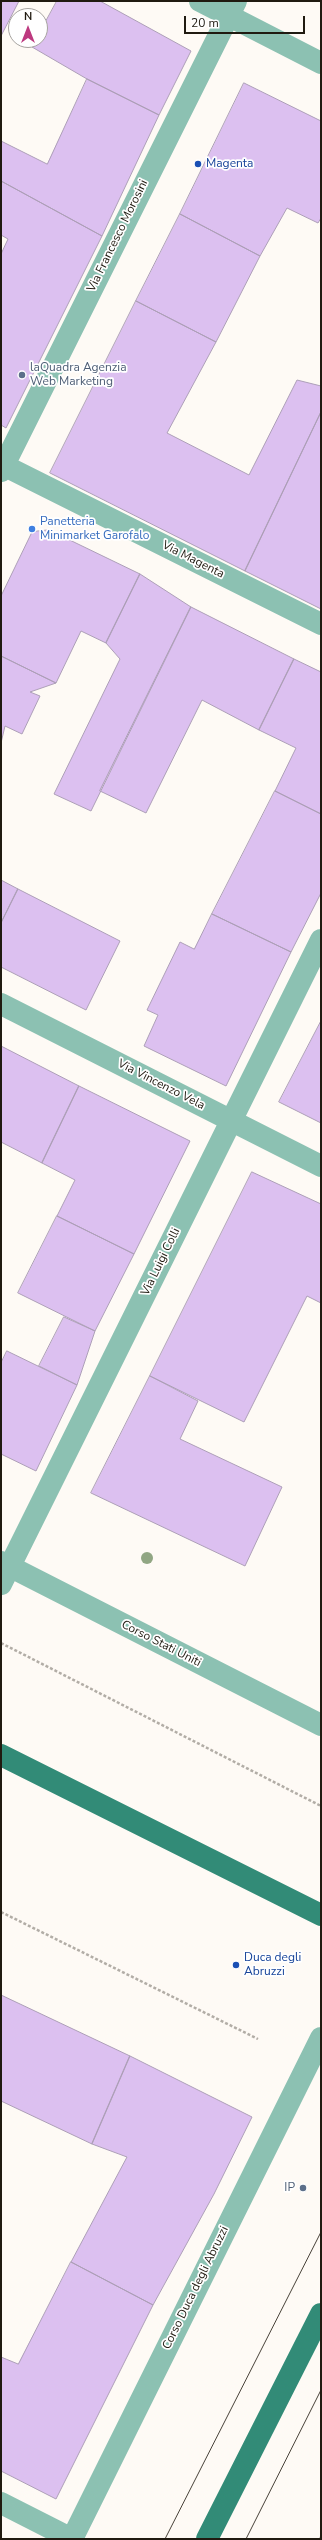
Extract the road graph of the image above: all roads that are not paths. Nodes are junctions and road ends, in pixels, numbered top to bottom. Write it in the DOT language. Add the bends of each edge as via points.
graph roads {
  1 [pos="200,1"];
  2 [pos="232,8"];
  3 [pos="321,63"];
  4 [pos="2,467"];
  5 [pos="321,624"];
  6 [pos="321,940"];
  7 [pos="1,1004"];
  8 [pos="231,1121"];
  9 [pos="321,1166"];
  10 [pos="4,1571"];
  11 [pos="321,1725"];
  12 [pos="1,1755"];
  13 [pos="321,1915"];
  14 [pos="321,2038"];
  15 [pos="321,2314"];
  16 [pos="1,2503"];
  17 [pos="72,2539"];
  18 [pos="207,2539"];
  1 -- 2 [label="street"];
  2 -- 3 [label="street"];
  2 -- 4 [label="street, Via Francesco Morosini"];
  4 -- 5 [label="street, Via Magenta"];
  6 -- 8 [label="street, Via Luigi Colli"];
  7 -- 8 [label="street, Via Vincenzo Vela"];
  8 -- 9 [label="street, Via Vincenzo Vela"];
  8 -- 10 [label="street, Via Luigi Colli"];
  10 -- 11 [label="street, Corso Stati Uniti"];
  12 -- 13 [label="main road"];
  14 -- 17 [label="street, Corso Duca degli Abruzzi"];
  15 -- 18 [label="main road"];
  16 -- 17 [label="street"];
}
